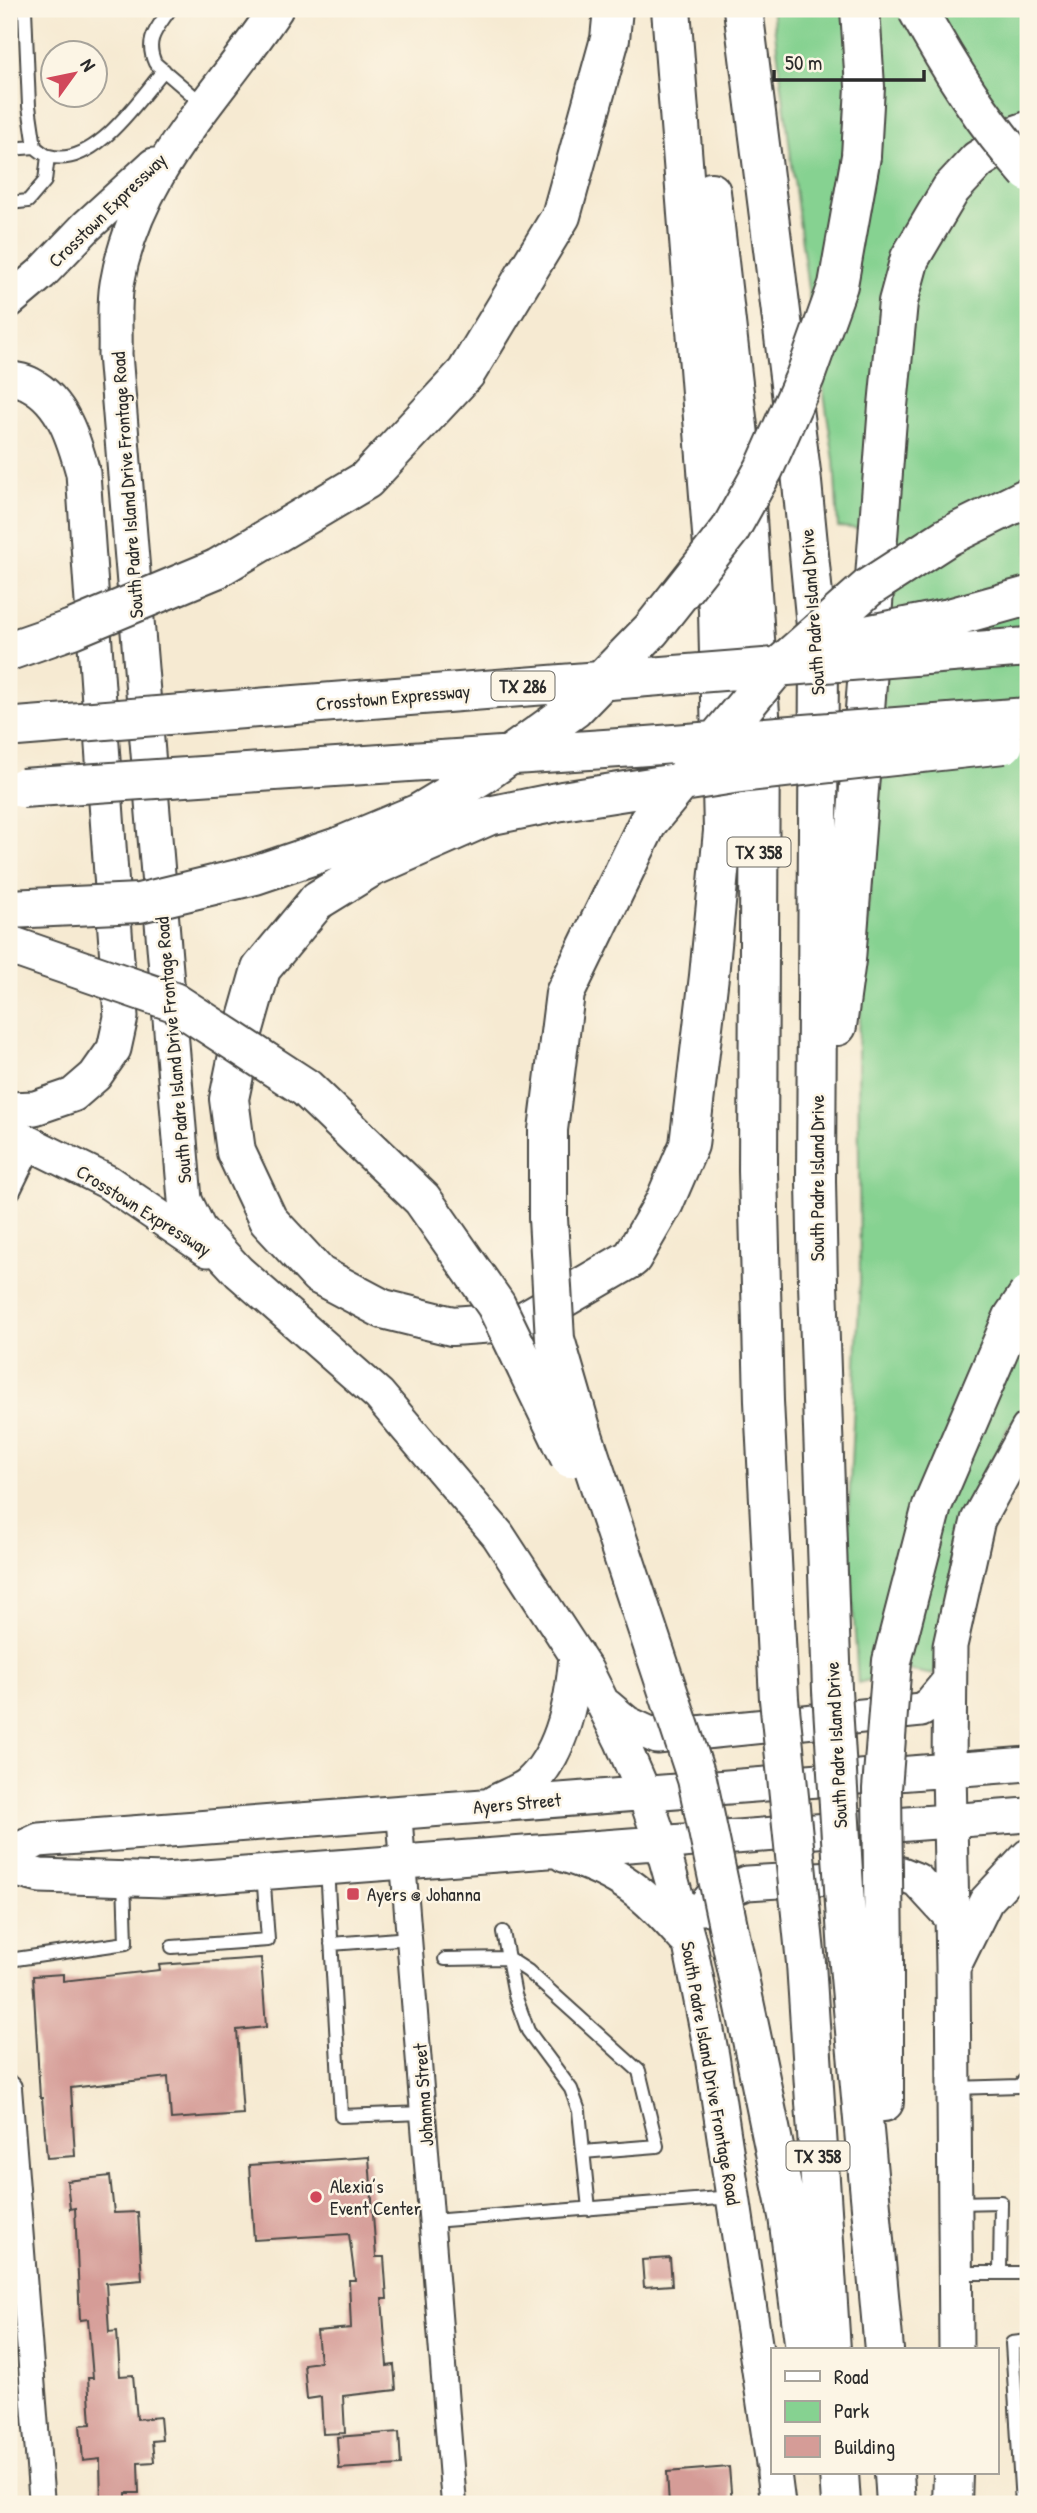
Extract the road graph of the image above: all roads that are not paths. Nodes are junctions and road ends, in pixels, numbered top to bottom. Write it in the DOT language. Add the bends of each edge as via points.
graph roads {
  1 [pos="25,9"];
  2 [pos="170,9"];
  3 [pos="276,9"];
  4 [pos="613,9"];
  5 [pos="671,9"];
  6 [pos="690,9"];
  7 [pos="743,9"];
  8 [pos="860,9"];
  9 [pos="917,9"];
  10 [pos="163,71"];
  11 [pos="205,106"];
  12 [pos="1028,131"];
  13 [pos="35,147"];
  14 [pos="173,147"];
  15 [pos="9,149"];
  16 [pos="48,156"];
  17 [pos="1028,172"];
  18 [pos="9,203"];
  19 [pos="9,301"];
  20 [pos="9,378"];
  21 [pos="1028,497"];
  22 [pos="1028,596"];
  23 [pos="1028,647"];
  24 [pos="9,652"];
  25 [pos="687,673"];
  26 [pos="1028,717"];
  27 [pos="13,727"];
  28 [pos="1028,741"];
  29 [pos="15,789"];
  30 [pos="9,909"];
  31 [pos="9,945"];
  32 [pos="9,1110"];
  33 [pos="20,1138"];
  34 [pos="816,1181"];
  35 [pos="9,1188"];
  36 [pos="240,1272"];
  37 [pos="1028,1295"];
  38 [pos="1028,1429"];
  39 [pos="647,1633"];
  40 [pos="576,1654"];
  41 [pos="949,1681"];
  42 [pos="602,1702"];
  43 [pos="1028,1764"];
  44 [pos="949,1769"];
  45 [pos="644,1793"];
  46 [pos="489,1805"];
  47 [pos="399,1812"];
  48 [pos="1028,1815"];
  49 [pos="951,1821"];
  50 [pos="231,1825"];
  51 [pos="661,1842"];
  52 [pos="553,1851"];
  53 [pos="9,1854"];
  54 [pos="1028,1856"];
  55 [pos="405,1861"];
  56 [pos="327,1867"];
  57 [pos="9,1868"];
  58 [pos="263,1872"];
  59 [pos="124,1878"];
  60 [pos="951,1917"];
  61 [pos="503,1932"];
  62 [pos="411,1938"];
  63 [pos="331,1944"];
  64 [pos="690,1945"];
  65 [pos="172,1947"];
  66 [pos="866,1957"];
  67 [pos="508,1958"];
  68 [pos="445,1959"];
  69 [pos="9,1960"];
  70 [pos="954,1967"];
  71 [pos="1028,2076"];
  72 [pos="9,2088"];
  73 [pos="954,2088"];
  74 [pos="424,2113"];
  75 [pos="583,2152"];
  76 [pos="733,2197"];
  77 [pos="955,2203"];
  78 [pos="589,2209"];
  79 [pos="432,2221"];
  80 [pos="956,2273"];
  81 [pos="1000,2273"];
  82 [pos="1028,2273"];
  83 [pos="883,2338"];
  84 [pos="1028,2341"];
  85 [pos="805,2348"];
  86 [pos="831,2348"];
  87 [pos="956,2348"];
  88 [pos="771,2451"];
  89 [pos="774,2474"];
  90 [pos="839,2474"];
  91 [pos="894,2474"];
  92 [pos="953,2474"];
  93 [pos="963,2474"];
  94 [pos="1024,2477"];
  95 [pos="42,2504"];
  96 [pos="454,2504"];
  97 [pos="778,2504"];
  98 [pos="841,2504"];
  99 [pos="896,2504"];
  100 [pos="952,2504"];
  101 [pos="966,2504"];
  102 [pos="1022,2504"];
  1 -- 13 [label="lane"];
  2 -- 10 [label="lane" via="150,41 150,53"];
  3 -- 11 [label="main road, South Padre Island Drive Frontage Road"];
  4 -- 24 [label="highway, bridge" via="610,39 561,216 466,373 366,480 216,569"];
  5 -- 28 [label="highway, bridge" via="718,610 723,831 689,1145 664,1203 632,1258 524,1321 452,1326 383,1309 319,1275 268,1220 236,1152 229,1099 261,969 318,900 370,868 488,816 562,801 740,773"];
  6 -- 86 [label="highway, TX 358, bridge" via="745,488 760,715 758,1171 764,1401 779,1699 806,1963"];
  7 -- 34 [label="highway, South Padre Island Drive / TX 358" via="801,472 819,657"];
  8 -- 30 [label="highway, bridge" via="865,87 861,156 838,285 805,377 764,469 730,530 651,630 574,709 482,775 419,813 267,871 139,903"];
  9 -- 17 [label="highway, bridge" via="945,62"];
  10 -- 11 [label="lane"];
  10 -- 16 [label="lane" via="86,152"];
  11 -- 14 [label="main road, South Padre Island Drive Frontage Road"];
  12 -- 34 [label="highway" via="978,160 951,189 910,258 898,302 846,960"];
  13 -- 15 [label="lane"];
  13 -- 16 [label="lane"];
  14 -- 19 [label="main road, Crosstown Expressway"];
  14 -- 36 [label="main road, South Padre Island Drive Frontage Road" via="132,223 116,286 115,354 185,1200 199,1229"];
  16 -- 18 [label="lane" via="44,181 28,201"];
  20 -- 32 [label="main road" via="30,384 57,407 74,439 83,473 121,1017 114,1049 95,1076 73,1095 35,1108"];
  21 -- 39 [label="highway, bridge" via="947,537 868,588 774,670 648,822 565,993 548,1130 555,1339"];
  22 -- 25 [label="highway, bridge" via="949,618"];
  23 -- 25 [label="highway, Crosstown Expressway / TX 286, bridge"];
  25 -- 27 [label="highway, Crosstown Expressway / TX 286, bridge"];
  26 -- 29 [label="highway, bridge"];
  31 -- 39 [label="highway, bridge" via="174,1002 306,1088 422,1199 496,1305"];
  33 -- 35 [label="street"];
  33 -- 36 [label="main road, Crosstown Expressway" via="108,1182"];
  34 -- 66 [label="highway, South Padre Island Drive / TX 358, bridge" via="832,1690"];
  36 -- 40 [label="main road, South Padre Island Drive Frontage Road" via="379,1395 498,1535"];
  37 -- 66 [label="highway, bridge" via="1013,1317 932,1506 892,1661"];
  38 -- 41 [label="main road" via="978,1520 950,1646"];
  39 -- 85 [label="highway, bridge" via="697,1779 788,2216"];
  40 -- 42 [label="main road, South Padre Island Drive Frontage Road"];
  40 -- 46 [label="main road" via="573,1686 557,1742 545,1765 528,1785"];
  41 -- 42 [label="main road" via="921,1710 657,1737 627,1723"];
  41 -- 44 [label="main road"];
  42 -- 45 [label="main road, South Padre Island Drive Frontage Road"];
  43 -- 44 [label="main road, Ayers Street"];
  44 -- 45 [label="main road, Ayers Street"];
  44 -- 49 [label="main road"];
  45 -- 46 [label="main road, Ayers Street"];
  45 -- 51 [label="main road, South Padre Island Drive Frontage Road"];
  46 -- 47 [label="main road, Ayers Street"];
  47 -- 50 [label="main road, Ayers Street"];
  47 -- 55 [label="street, Johanna Street"];
  48 -- 49 [label="main road"];
  49 -- 51 [label="main road"];
  49 -- 60 [label="main road"];
  50 -- 53 [label="main road, Ayers Street" via="38,1840"];
  50 -- 58 [label="main road"];
  51 -- 52 [label="main road"];
  51 -- 64 [label="main road, South Padre Island Drive Frontage Road"];
  52 -- 55 [label="main road"];
  52 -- 64 [label="main road" via="597,1865 622,1879 654,1905"];
  54 -- 70 [label="main road" via="986,1901"];
  55 -- 56 [label="main road"];
  55 -- 62 [label="street, Johanna Street"];
  56 -- 58 [label="main road"];
  56 -- 63 [label="lane"];
  57 -- 59 [label="main road" via="40,1876"];
  58 -- 59 [label="main road" via="164,1880"];
  58 -- 65 [label="lane" via="268,1940"];
  59 -- 69 [label="lane" via="127,1943"];
  60 -- 64 [label="main road" via="917,1880 902,1874 747,1883 712,1897 698,1913"];
  60 -- 70 [label="main road"];
  61 -- 67 [label="lane"];
  62 -- 63 [label="lane"];
  62 -- 74 [label="street, Johanna Street"];
  63 -- 74 [label="lane" via="341,2116"];
  64 -- 76 [label="main road, South Padre Island Drive Frontage Road"];
  66 -- 83 [label="highway, South Padre Island Drive / TX 358"];
  67 -- 68 [label="lane"];
  67 -- 75 [label="lane" via="528,2031 571,2089 579,2111"];
  67 -- 75 [label="lane" via="639,2071 657,2146"];
  70 -- 73 [label="main road"];
  71 -- 73 [label="lane" via="1019,2086"];
  72 -- 95 [label="street"];
  73 -- 77 [label="main road"];
  74 -- 79 [label="street, Johanna Street"];
  75 -- 78 [label="lane"];
  76 -- 78 [label="lane"];
  76 -- 88 [label="main road, South Padre Island Drive Frontage Road"];
  77 -- 80 [label="main road"];
  77 -- 81 [label="lane" via="1001,2202"];
  78 -- 79 [label="lane"];
  79 -- 96 [label="street, Johanna Street"];
  80 -- 81 [label="lane"];
  80 -- 87 [label="main road"];
  81 -- 82 [label="lane"];
  84 -- 94 [label="lane" via="1012,2343"];
  89 -- 97 [label="main road"];
  90 -- 98 [label="highway"];
  91 -- 99 [label="highway"];
  92 -- 100 [label="highway"];
  93 -- 101 [label="main road"];
  94 -- 102 [label="lane"];
}
